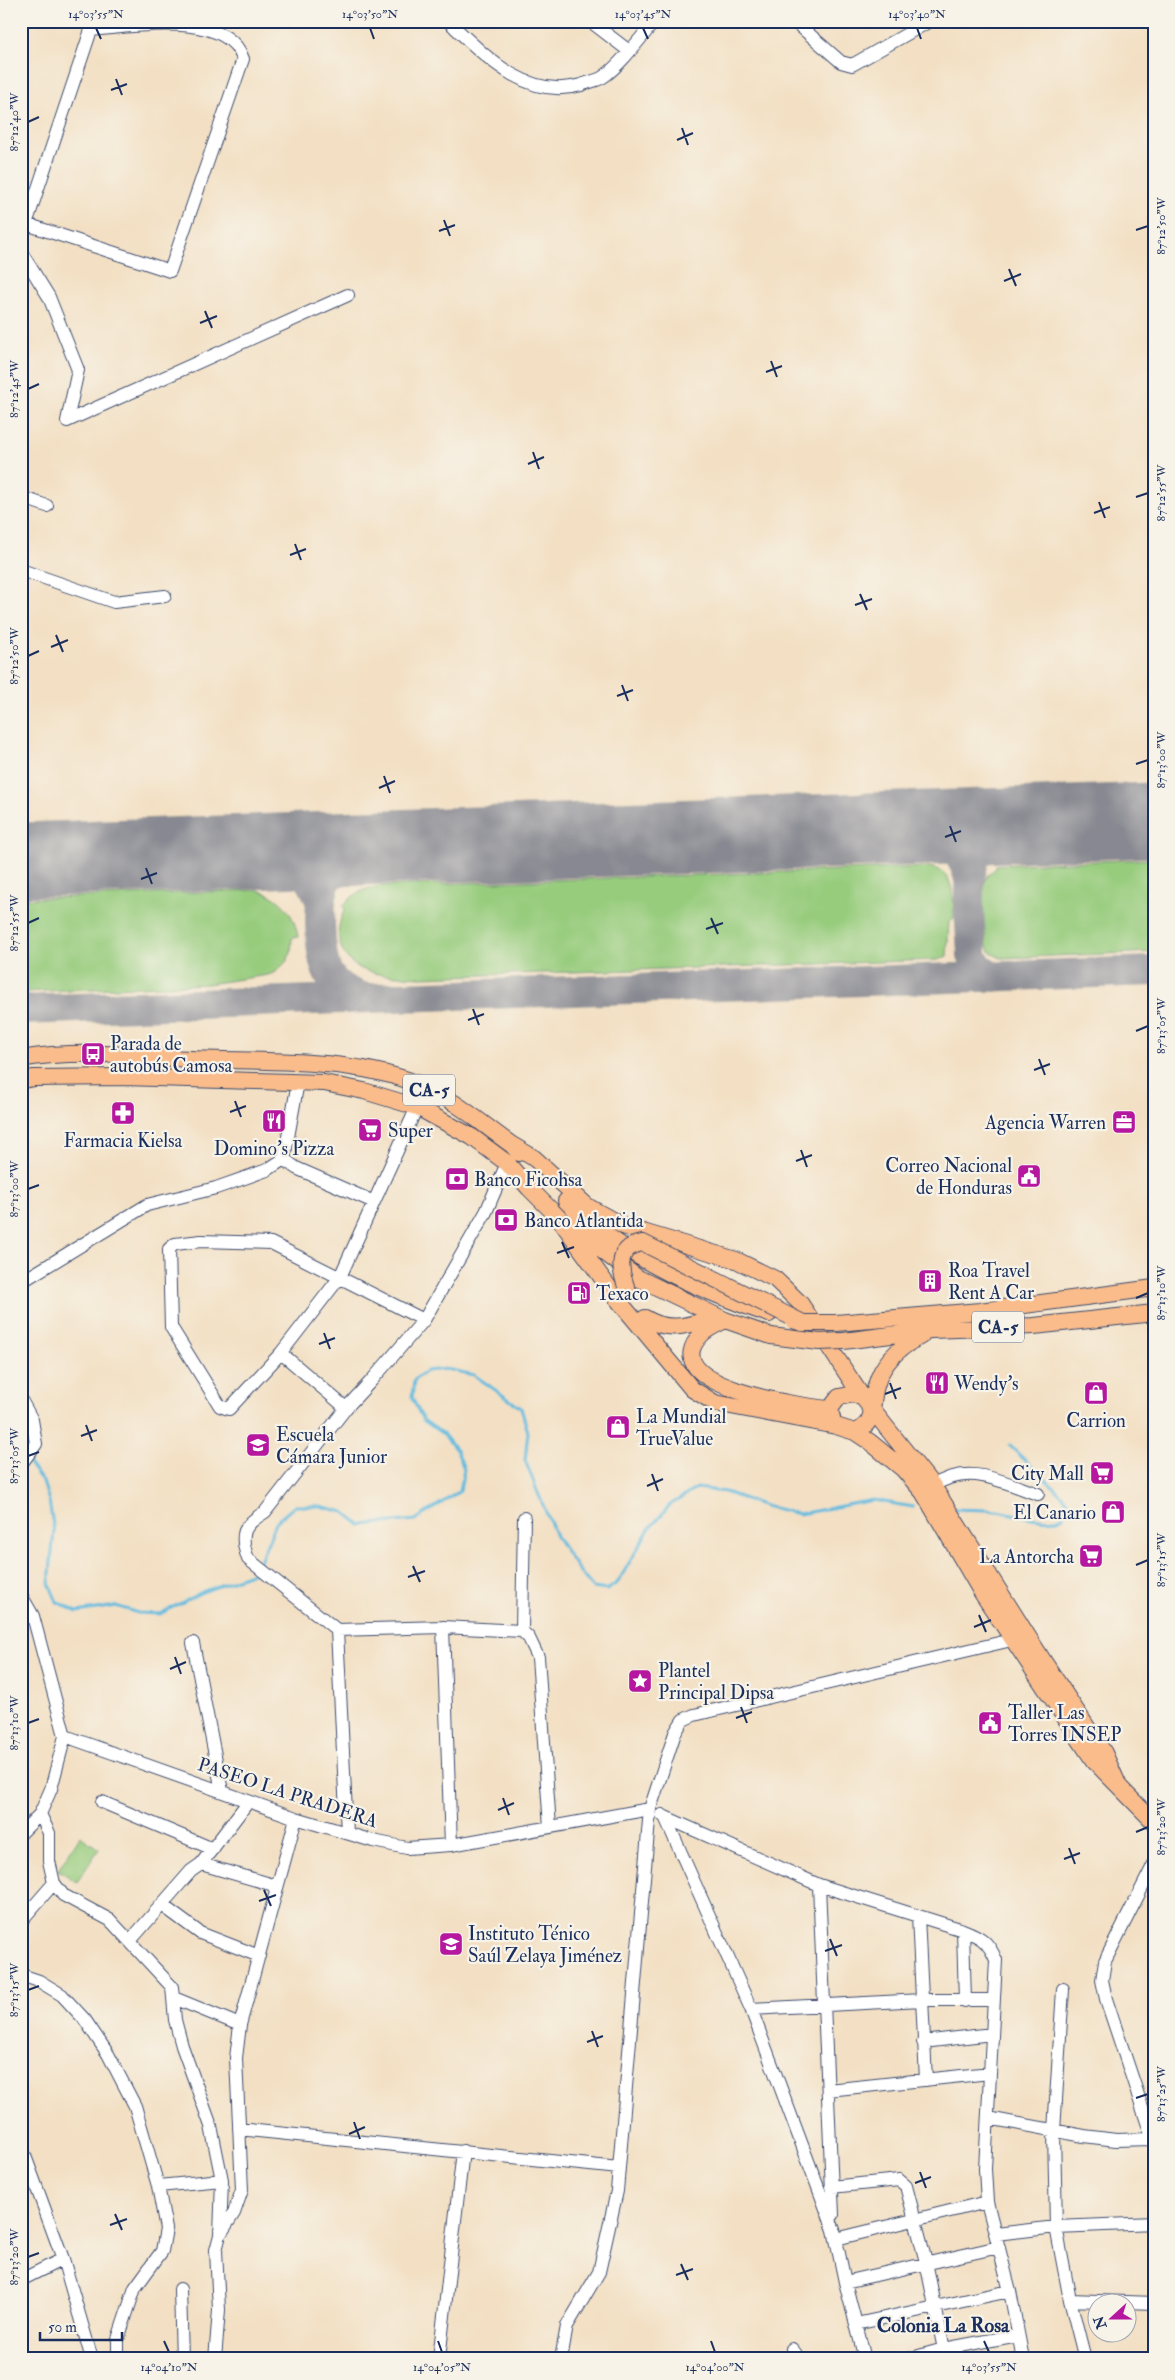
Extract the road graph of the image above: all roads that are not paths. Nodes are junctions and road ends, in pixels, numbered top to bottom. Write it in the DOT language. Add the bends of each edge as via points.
graph roads {
  1 [pos="448,21"];
  2 [pos="590,21"];
  3 [pos="655,21"];
  4 [pos="794,21"];
  5 [pos="930,21"];
  6 [pos="629,51"];
  7 [pos="24,224"];
  8 [pos="21,252"];
  9 [pos="348,295"];
  10 [pos="21,497"];
  11 [pos="47,506"];
  12 [pos="21,570"];
  13 [pos="166,596"];
  14 [pos="21,1059"];
  15 [pos="21,1080"];
  16 [pos="298,1082"];
  17 [pos="417,1107"];
  18 [pos="512,1145"];
  19 [pos="284,1159"];
  20 [pos="508,1163"];
  21 [pos="374,1202"];
  22 [pos="558,1217"];
  23 [pos="340,1277"];
  24 [pos="21,1282"];
  25 [pos="1154,1288"];
  26 [pos="1154,1313"];
  27 [pos="645,1318"];
  28 [pos="721,1319"];
  29 [pos="424,1320"];
  30 [pos="803,1323"];
  31 [pos="931,1330"];
  32 [pos="281,1353"];
  33 [pos="21,1400"];
  34 [pos="868,1404"];
  35 [pos="346,1408"];
  36 [pos="830,1409"];
  37 [pos="750,1410"];
  38 [pos="836,1426"];
  39 [pos="855,1432"];
  40 [pos="21,1464"];
  41 [pos="933,1486"];
  42 [pos="1038,1494"];
  43 [pos="524,1518"];
  44 [pos="21,1596"];
  45 [pos="32,1616"];
  46 [pos="21,1623"];
  47 [pos="443,1627"];
  48 [pos="337,1630"];
  49 [pos="522,1631"];
  50 [pos="1021,1638"];
  51 [pos="193,1643"];
  52 [pos="65,1736"];
  53 [pos="222,1791"];
  54 [pos="102,1802"];
  55 [pos="248,1802"];
  56 [pos="650,1809"];
  57 [pos="40,1814"];
  58 [pos="665,1817"];
  59 [pos="296,1818"];
  60 [pos="1154,1822"];
  61 [pos="550,1827"];
  62 [pos="21,1833"];
  63 [pos="347,1834"];
  64 [pos="451,1845"];
  65 [pos="213,1849"];
  66 [pos="201,1864"];
  67 [pos="1154,1864"];
  68 [pos="54,1884"];
  69 [pos="819,1885"];
  70 [pos="277,1886"];
  71 [pos="162,1905"];
  72 [pos="918,1916"];
  73 [pos="21,1921"];
  74 [pos="963,1930"];
  75 [pos="130,1941"];
  76 [pos="259,1956"];
  77 [pos="21,1975"];
  78 [pos="1063,1989"];
  79 [pos="174,1998"];
  80 [pos="922,2000"];
  81 [pos="994,2000"];
  82 [pos="965,2001"];
  83 [pos="824,2005"];
  84 [pos="751,2009"];
  85 [pos="240,2025"];
  86 [pos="992,2034"];
  87 [pos="923,2042"];
  88 [pos="990,2073"];
  89 [pos="926,2080"];
  90 [pos="828,2090"];
  91 [pos="988,2118"];
  92 [pos="239,2129"];
  93 [pos="1054,2131"];
  94 [pos="1153,2141"];
  95 [pos="21,2145"];
  96 [pos="464,2151"];
  97 [pos="619,2168"];
  98 [pos="222,2180"];
  99 [pos="158,2186"];
  100 [pos="831,2187"];
  101 [pos="987,2202"];
  102 [pos="915,2220"];
  103 [pos="1154,2223"];
  104 [pos="1056,2228"];
  105 [pos="835,2234"];
  106 [pos="220,2235"];
  107 [pos="998,2240"];
  108 [pos="62,2260"];
  109 [pos="926,2262"];
  110 [pos="21,2280"];
  111 [pos="845,2282"];
  112 [pos="180,2289"];
  113 [pos="1010,2291"];
  114 [pos="1070,2300"];
  115 [pos="1154,2303"];
  116 [pos="936,2307"];
  117 [pos="856,2324"];
  118 [pos="1018,2335"];
  119 [pos="945,2354"];
  120 [pos="92,2359"];
  121 [pos="118,2359"];
  122 [pos="182,2359"];
  123 [pos="215,2359"];
  124 [pos="439,2359"];
  125 [pos="562,2359"];
  126 [pos="865,2359"];
  127 [pos="908,2359"];
  128 [pos="1023,2359"];
  129 [pos="1085,2359"];
  1 -- 6 [label="street" via="487,58 517,78 553,89 574,87 603,77"];
  2 -- 6 [label="street"];
  3 -- 6 [label="street"];
  4 -- 5 [label="street" via="841,62 852,65"];
  7 -- 7 [label="street" via="91,30 179,25 208,29 237,46 243,59 170,271"];
  8 -- 9 [label="street" via="50,297 78,370 67,421"];
  10 -- 11 [label="street"];
  12 -- 13 [label="street" via="114,602"];
  14 -- 18 [label="main road, CA-5" via="93,1054 318,1064 366,1070 416,1083 447,1098"];
  15 -- 16 [label="main road, CA-5" via="122,1077"];
  16 -- 17 [label="main road, CA-5" via="324,1083 364,1091"];
  16 -- 19 [label="street"];
  17 -- 20 [label="main road, CA-5" via="466,1133"];
  17 -- 21 [label="street"];
  18 -- 30 [label="main road, CA-5, bridge" via="582,1217 647,1263 718,1297"];
  18 -- 34 [label="main road" via="534,1158 587,1206 623,1226 736,1260 776,1279 800,1303"];
  19 -- 21 [label="street" via="296,1168"];
  19 -- 24 [label="street" via="267,1170 224,1185 147,1205"];
  20 -- 22 [label="main road, CA-5"];
  20 -- 29 [label="street" via="486,1212"];
  21 -- 23 [label="street"];
  22 -- 28 [label="main road, CA-5" via="638,1278"];
  22 -- 37 [label="main road" via="618,1300 692,1389 715,1403"];
  23 -- 29 [label="street"];
  23 -- 32 [label="street"];
  23 -- 32 [label="street" via="271,1243 201,1241 174,1244 169,1248 170,1319 175,1335 220,1406 229,1409"];
  25 -- 30 [label="main road, CA-5, bridge" via="980,1311"];
  26 -- 31 [label="main road, CA-5" via="1034,1326"];
  27 -- 28 [label="main road" via="668,1328"];
  27 -- 30 [label="main road, bridge" via="629,1294 620,1270 620,1262 626,1252 643,1243"];
  27 -- 37 [label="main road" via="686,1371 711,1391"];
  28 -- 31 [label="main road, CA-5, bridge" via="771,1336 795,1340 843,1340"];
  28 -- 36 [label="main road" via="703,1332 695,1345 693,1363 703,1374 716,1383 750,1394"];
  29 -- 35 [label="street"];
  31 -- 34 [label="main road" via="902,1345 887,1362"];
  32 -- 35 [label="street"];
  33 -- 40 [label="street" via="32,1420 36,1444"];
  34 -- 36 [label="main road" via="854,1394 844,1395 835,1400"];
  34 -- 39 [label="main road" via="868,1424"];
  34 -- 41 [label="main road"];
  35 -- 48 [label="street" via="265,1512 247,1524 244,1535 248,1559"];
  36 -- 38 [label="main road"];
  37 -- 38 [label="main road"];
  38 -- 39 [label="main road"];
  39 -- 50 [label="main road" via="891,1458 923,1492 982,1593"];
  41 -- 42 [label="street" via="946,1477 965,1473 985,1476"];
  41 -- 50 [label="main road"];
  43 -- 49 [label="street"];
  44 -- 45 [label="street"];
  45 -- 46 [label="street"];
  45 -- 52 [label="street"];
  47 -- 48 [label="street"];
  47 -- 49 [label="street"];
  47 -- 64 [label="street"];
  48 -- 63 [label="street"];
  49 -- 61 [label="street" via="538,1657"];
  50 -- 56 [label="street" via="694,1714 683,1720 675,1733"];
  50 -- 60 [label="main road" via="1094,1761"];
  51 -- 53 [label="street"];
  52 -- 53 [label="street, PASEO LA PRADERA"];
  52 -- 57 [label="street" via="51,1789"];
  53 -- 55 [label="street, PASEO LA PRADERA"];
  54 -- 65 [label="street"];
  55 -- 59 [label="street, PASEO LA PRADERA"];
  55 -- 65 [label="street"];
  56 -- 58 [label="street"];
  56 -- 61 [label="street, PASEO LA PRADERA"];
  56 -- 97 [label="street"];
  57 -- 62 [label="street"];
  57 -- 68 [label="street" via="49,1833 49,1861"];
  58 -- 69 [label="street"];
  58 -- 84 [label="street"];
  59 -- 63 [label="street, PASEO LA PRADERA"];
  59 -- 70 [label="street"];
  61 -- 64 [label="street, PASEO LA PRADERA"];
  63 -- 64 [label="street, PASEO LA PRADERA" via="407,1848"];
  65 -- 66 [label="street"];
  66 -- 70 [label="street"];
  66 -- 71 [label="street"];
  67 -- 94 [label="street" via="1105,1961 1102,1980"];
  68 -- 73 [label="street"];
  68 -- 75 [label="street" via="63,1895 110,1920"];
  69 -- 72 [label="street"];
  69 -- 83 [label="street"];
  70 -- 76 [label="street"];
  71 -- 75 [label="street"];
  71 -- 76 [label="street" via="200,1933"];
  72 -- 74 [label="street"];
  72 -- 80 [label="street"];
  74 -- 81 [label="street" via="982,1937 990,1945 996,1960"];
  74 -- 82 [label="street"];
  75 -- 79 [label="street" via="172,1987"];
  76 -- 85 [label="street"];
  77 -- 99 [label="street" via="62,1995 85,2020 108,2054 135,2106"];
  78 -- 93 [label="street"];
  79 -- 85 [label="street"];
  79 -- 98 [label="street" via="175,2020 210,2126"];
  80 -- 82 [label="street"];
  80 -- 83 [label="street"];
  80 -- 87 [label="street"];
  81 -- 82 [label="street"];
  81 -- 86 [label="street"];
  83 -- 84 [label="street"];
  83 -- 90 [label="street"];
  84 -- 105 [label="street"];
  85 -- 92 [label="street" via="236,2058"];
  86 -- 87 [label="street"];
  86 -- 88 [label="street"];
  87 -- 89 [label="street"];
  88 -- 89 [label="street"];
  88 -- 91 [label="street"];
  89 -- 90 [label="street"];
  90 -- 100 [label="street"];
  91 -- 93 [label="street"];
  91 -- 101 [label="street"];
  92 -- 96 [label="street"];
  92 -- 106 [label="street" via="242,2190 234,2213"];
  93 -- 94 [label="street" via="1116,2140"];
  93 -- 104 [label="street"];
  95 -- 108 [label="street"];
  96 -- 97 [label="street"];
  96 -- 124 [label="street"];
  97 -- 125 [label="street" via="599,2272 567,2326"];
  98 -- 99 [label="street"];
  98 -- 106 [label="street"];
  99 -- 121 [label="street" via="166,2229 162,2250 135,2288 118,2339"];
  100 -- 102 [label="street" via="899,2180 906,2186"];
  100 -- 105 [label="street"];
  101 -- 102 [label="street"];
  101 -- 107 [label="street"];
  102 -- 105 [label="street"];
  102 -- 109 [label="street"];
  103 -- 104 [label="street"];
  104 -- 107 [label="street"];
  104 -- 114 [label="street"];
  105 -- 111 [label="street"];
  106 -- 123 [label="street" via="216,2250 218,2310"];
  107 -- 109 [label="street"];
  107 -- 113 [label="street"];
  108 -- 110 [label="street"];
  108 -- 120 [label="street"];
  109 -- 111 [label="street"];
  109 -- 116 [label="street"];
  111 -- 117 [label="street"];
  112 -- 122 [label="street"];
  113 -- 116 [label="street"];
  113 -- 118 [label="street"];
  114 -- 115 [label="street"];
  114 -- 129 [label="street"];
  116 -- 117 [label="street"];
  116 -- 119 [label="street"];
  117 -- 126 [label="street"];
  118 -- 119 [label="street"];
  118 -- 128 [label="street"];
  119 -- 127 [label="street"];
}
